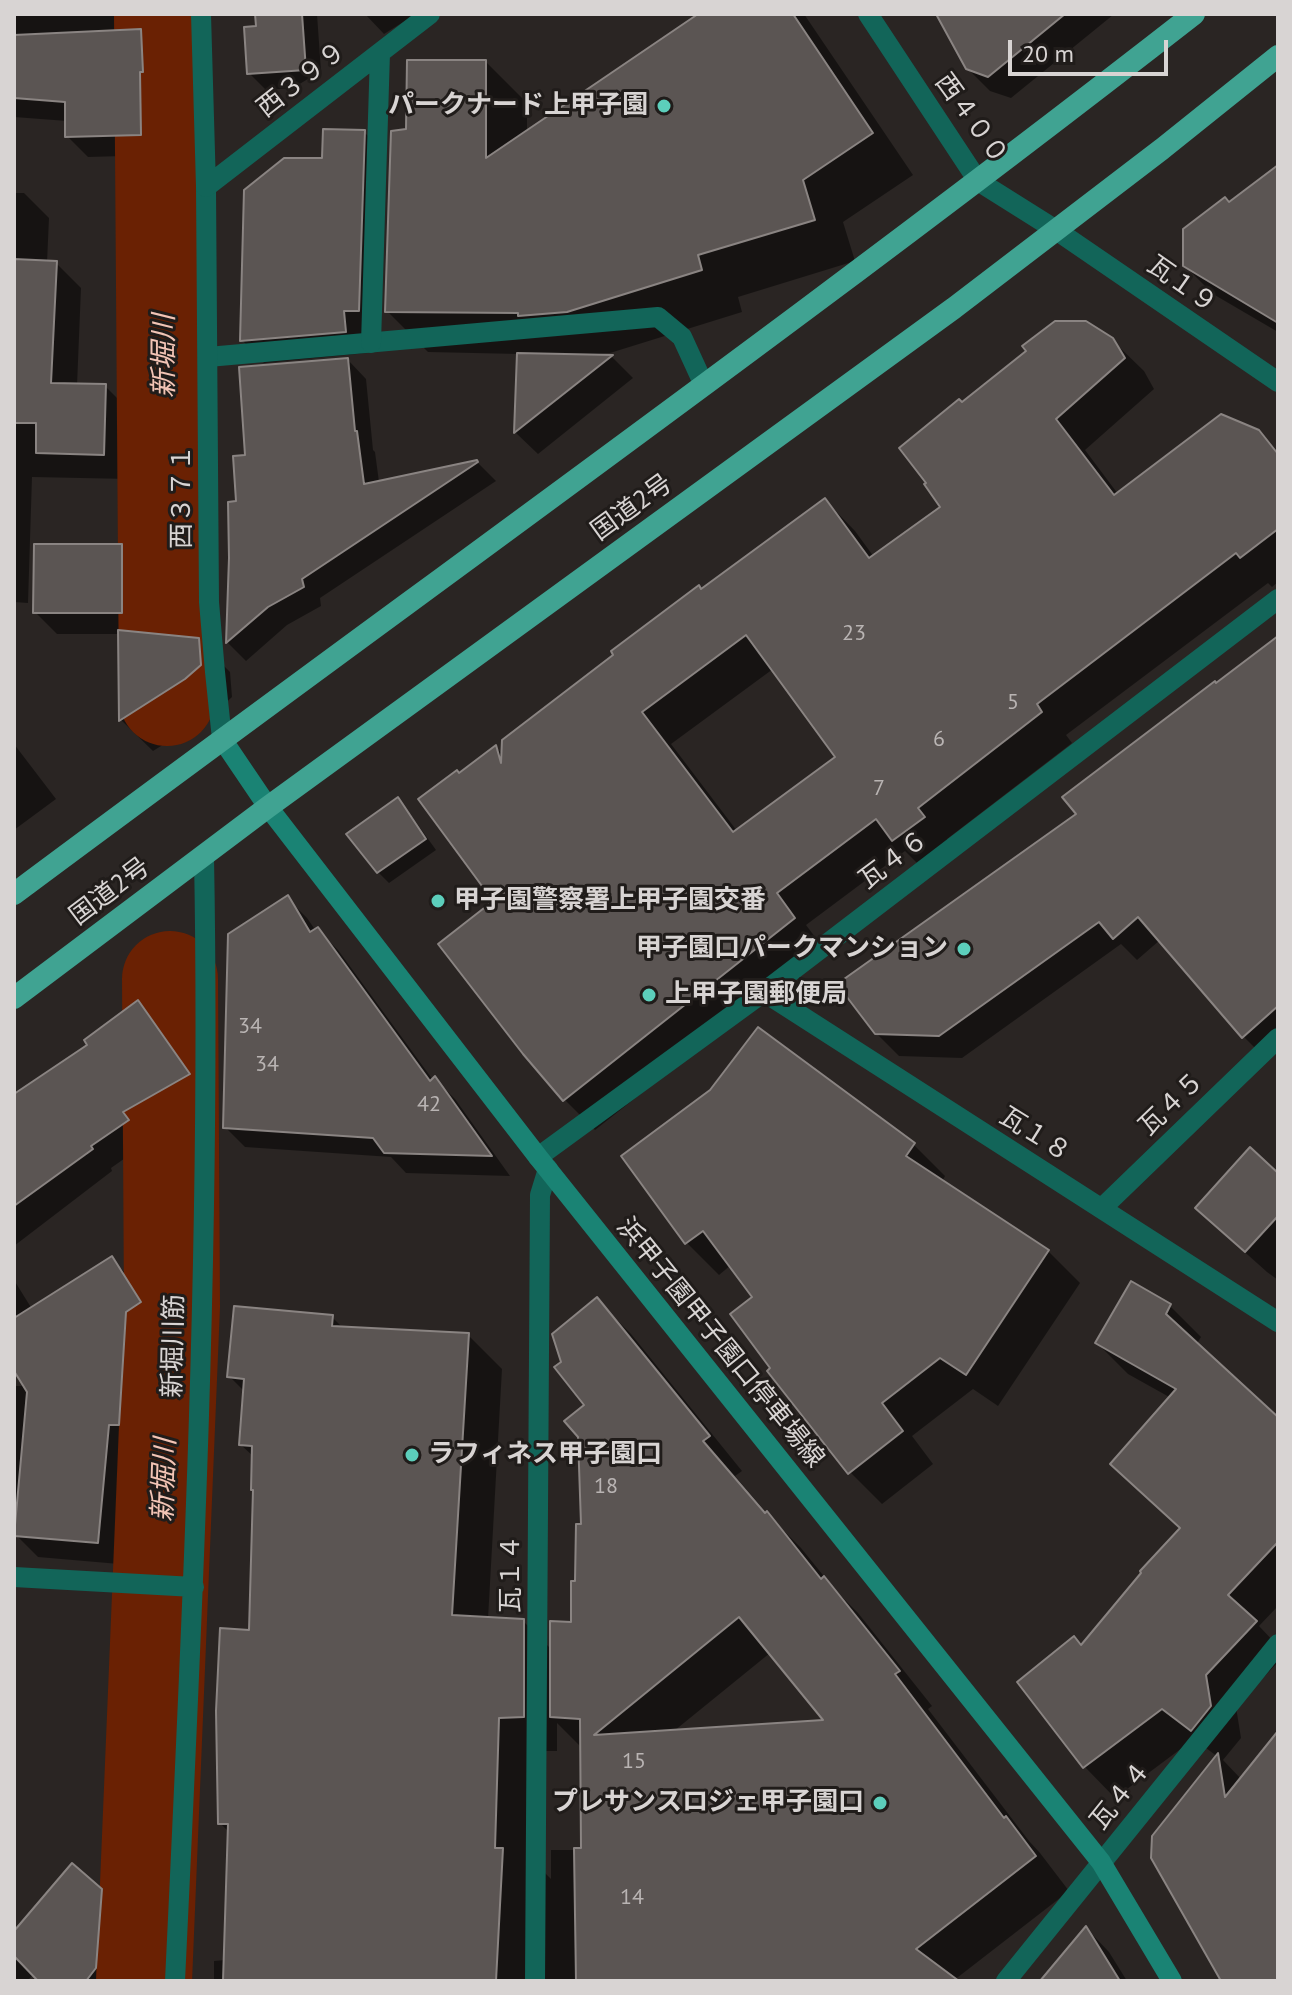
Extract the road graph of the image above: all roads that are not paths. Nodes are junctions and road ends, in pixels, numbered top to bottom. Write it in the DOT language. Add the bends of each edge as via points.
graph roads {
  1 [pos="201,14"];
  2 [pos="430,14"];
  3 [pos="868,14"];
  4 [pos="1194,14"];
  5 [pos="380,53"];
  6 [pos="1278,56"];
  7 [pos="978,181"];
  8 [pos="206,187"];
  9 [pos="1056,230"];
  10 [pos="371,343"];
  11 [pos="208,357"];
  12 [pos="1278,382"];
  13 [pos="704,385"];
  14 [pos="1278,599"];
  15 [pos="222,739"];
  16 [pos="268,807"];
  17 [pos="204,857"];
  18 [pos="14,894"];
  19 [pos="764,992"];
  20 [pos="14,998"];
  21 [pos="1278,1038"];
  22 [pos="543,1163"];
  23 [pos="1102,1208"];
  24 [pos="1278,1322"];
  25 [pos="14,1577"];
  26 [pos="185,1586"];
  27 [pos="1278,1644"];
  28 [pos="1101,1862"];
  29 [pos="175,1981"];
  30 [pos="535,1981"];
  31 [pos="1006,1981"];
  32 [pos="1172,1981"];
  1 -- 8 [label="street, 西３７１"];
  2 -- 5 [label="street, 西３９９"];
  3 -- 7 [label="street, 西４００"];
  4 -- 7 [label="highway"];
  5 -- 8 [label="street, 西３９９"];
  5 -- 10 [label="street"];
  6 -- 9 [label="highway, 国道2号"];
  7 -- 9 [label="street, 西４００"];
  7 -- 13 [label="highway"];
  8 -- 11 [label="street, 西３７１"];
  9 -- 12 [label="street, 瓦１９"];
  9 -- 16 [label="highway, 国道2号"];
  10 -- 11 [label="street"];
  10 -- 13 [label="street" via="658,317 682,337"];
  11 -- 15 [label="street, 西３７１" via="209,602"];
  13 -- 15 [label="highway"];
  14 -- 19 [label="street, 瓦４６"];
  15 -- 16 [label="main road, 浜甲子園甲子園口停車場線"];
  15 -- 18 [label="highway"];
  16 -- 17 [label="highway, 国道2号"];
  16 -- 22 [label="main road, 浜甲子園甲子園口停車場線"];
  17 -- 20 [label="highway, 国道2号"];
  17 -- 26 [label="street, 新堀川筋" via="205,1128"];
  19 -- 22 [label="street, 瓦４６"];
  19 -- 23 [label="street, 瓦１８"];
  21 -- 23 [label="street, 瓦４５"];
  22 -- 28 [label="main road, 浜甲子園甲子園口停車場線"];
  22 -- 30 [label="street, 瓦１４"];
  23 -- 24 [label="street, 瓦１８"];
  25 -- 26 [label="street"];
  26 -- 29 [label="street, 新堀川筋"];
  27 -- 28 [label="street, 瓦４４"];
  28 -- 31 [label="street, 瓦４４"];
  28 -- 32 [label="main road, 浜甲子園甲子園口停車場線"];
}
